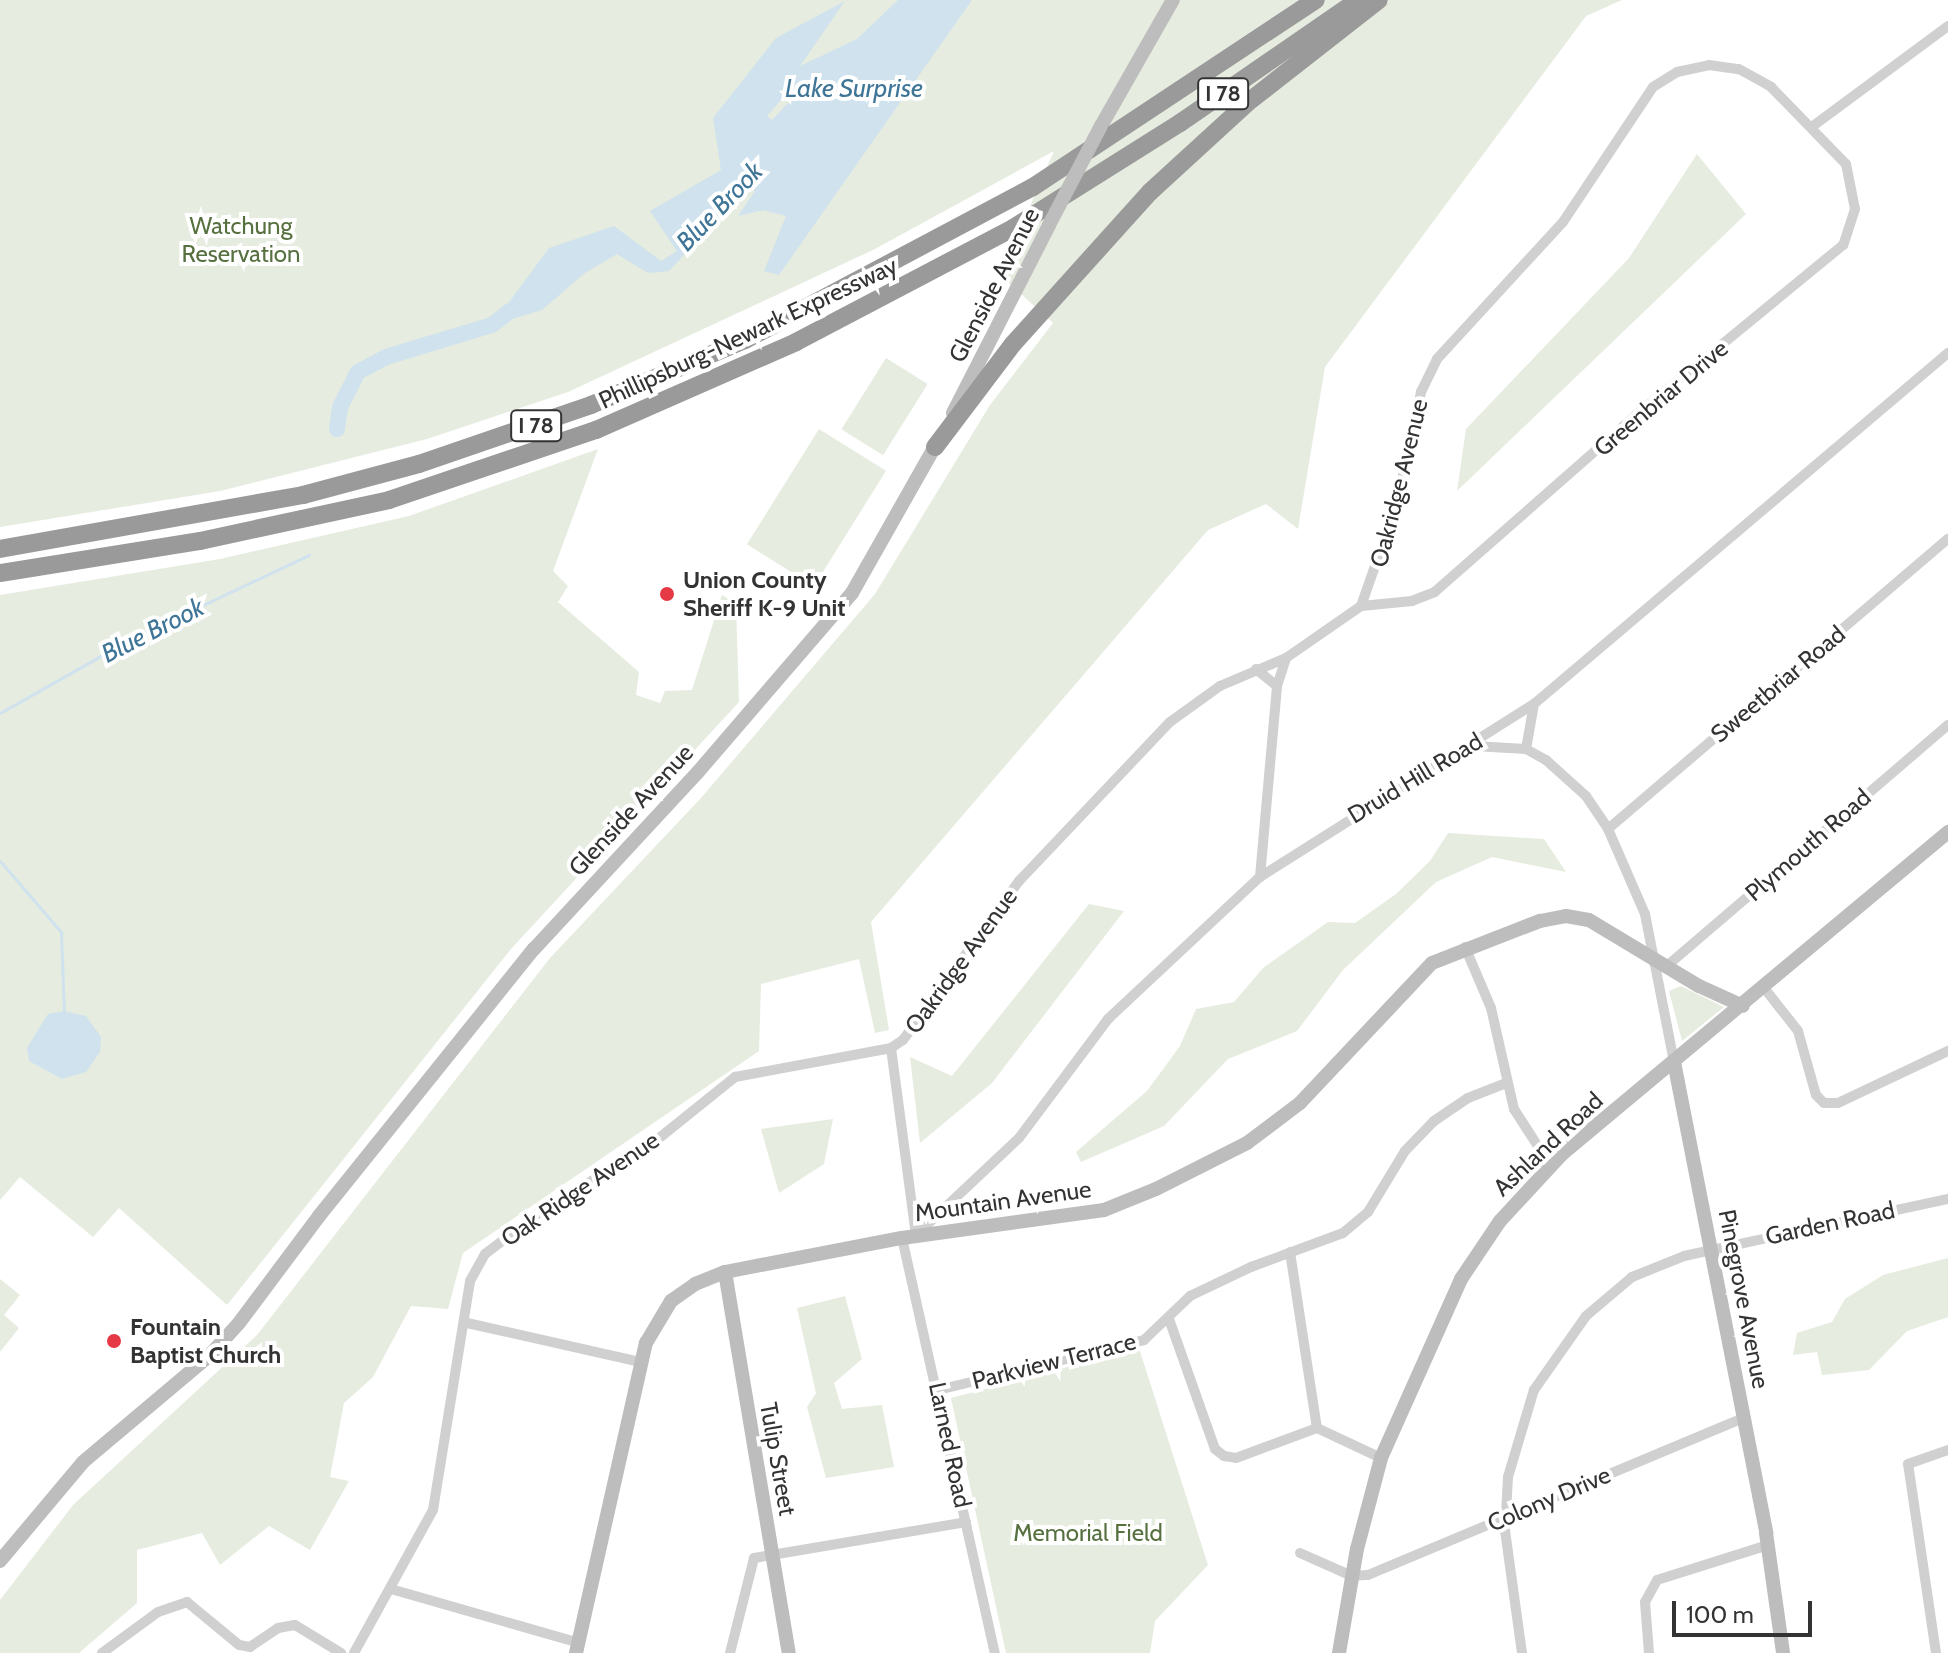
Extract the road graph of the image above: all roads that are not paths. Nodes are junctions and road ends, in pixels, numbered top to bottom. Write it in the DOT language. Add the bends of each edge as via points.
graph roads {
  1 [pos="1173,0"];
  2 [pos="1316,0"];
  3 [pos="1358,0"];
  4 [pos="1379,0"];
  5 [pos="1946,30"];
  6 [pos="1813,126"];
  7 [pos="1948,353"];
  8 [pos="935,447"];
  9 [pos="1948,539"];
  10 [pos="0,549"];
  11 [pos="0,573"];
  12 [pos="1361,606"];
  13 [pos="1286,658"];
  14 [pos="1256,669"];
  15 [pos="1277,686"];
  16 [pos="1534,704"];
  17 [pos="1948,725"];
  18 [pos="1468,747"];
  19 [pos="1526,749"];
  20 [pos="1608,829"];
  21 [pos="1948,832"];
  22 [pos="1260,877"];
  23 [pos="1465,947"];
  24 [pos="1653,955"];
  25 [pos="1668,965"];
  26 [pos="1765,989"];
  27 [pos="1743,1006"];
  28 [pos="891,1048"];
  29 [pos="1948,1051"];
  30 [pos="1674,1062"];
  31 [pos="1506,1083"];
  32 [pos="1550,1165"];
  33 [pos="1948,1199"];
  34 [pos="909,1237"];
  35 [pos="1713,1247"];
  36 [pos="1290,1252"];
  37 [pos="725,1272"];
  38 [pos="1169,1319"];
  39 [pos="467,1323"];
  40 [pos="640,1362"];
  41 [pos="938,1390"];
  42 [pos="1745,1417"];
  43 [pos="1317,1428"];
  44 [pos="1948,1450"];
  45 [pos="1381,1458"];
  46 [pos="1505,1517"];
  47 [pos="966,1522"];
  48 [pos="1768,1545"];
  49 [pos="1300,1553"];
  50 [pos="773,1554"];
  51 [pos="0,1561"];
  52 [pos="1352,1576"];
  53 [pos="391,1589"];
  54 [pos="578,1648"];
  55 [pos="102,1653"];
  56 [pos="341,1653"];
  57 [pos="354,1653"];
  58 [pos="730,1653"];
  59 [pos="789,1653"];
  60 [pos="995,1653"];
  61 [pos="1339,1653"];
  62 [pos="1522,1653"];
  63 [pos="1649,1653"];
  64 [pos="1783,1653"];
  65 [pos="1936,1653"];
  1 -- 8 [label="main road, Glenside Avenue, bridge" via="1101,126"];
  2 -- 10 [label="highway, Phillipsburg-Newark Expressway / I 78" via="1033,187 745,340 647,382 506,437 303,495"];
  3 -- 11 [label="highway, Phillipsburg-Newark Expressway / I 78" via="1180,123 1013,228 796,342 596,430 389,500 200,541"];
  4 -- 8 [label="highway" via="1247,103 1150,192 1013,344"];
  5 -- 6 [label="street"];
  6 -- 12 [label="street, Greenbriar Drive" via="1838,151 1852,180 1854,218 1835,254 1635,416 1435,592 1412,601"];
  6 -- 12 [label="street, Oakridge Avenue" via="1759,78 1730,67 1690,67 1653,87 1563,222 1437,359 1421,392 1397,503"];
  7 -- 16 [label="street, Druid Hill Road"];
  8 -- 51 [label="main road, Glenside Avenue" via="852,593 698,772 534,949 246,1315 210,1355 83,1462"];
  9 -- 20 [label="street, Sweetbriar Road"];
  12 -- 13 [label="street, Oakridge Avenue"];
  13 -- 14 [label="street, Oakridge Avenue"];
  13 -- 15 [label="street"];
  14 -- 15 [label="street"];
  14 -- 28 [label="street, Oakridge Avenue" via="1195,701 1170,722 1019,881 924,1016"];
  15 -- 22 [label="street"];
  16 -- 18 [label="street, Druid Hill Road"];
  16 -- 19 [label="street"];
  17 -- 25 [label="street, Plymouth Road"];
  18 -- 19 [label="street"];
  18 -- 22 [label="street, Druid Hill Road"];
  19 -- 20 [label="street, Pinegrove Avenue" via="1567,776"];
  20 -- 24 [label="street, Pinegrove Avenue" via="1632,874"];
  21 -- 26 [label="main road, Ashland Road"];
  22 -- 34 [label="street, Druid Hill Road" via="1108,1019 1027,1128"];
  23 -- 24 [label="main road, Mountain Avenue" via="1566,916 1589,920"];
  23 -- 31 [label="street" via="1491,1008"];
  23 -- 34 [label="main road, Mountain Avenue" via="1424,968 1300,1103 1218,1158 1104,1210"];
  24 -- 25 [label="main road, Mountain Avenue"];
  24 -- 30 [label="street, Pinegrove Avenue"];
  25 -- 27 [label="main road, Mountain Avenue"];
  26 -- 27 [label="main road, Ashland Road"];
  26 -- 29 [label="street" via="1798,1031 1816,1095 1824,1103 1838,1103"];
  27 -- 30 [label="main road, Ashland Road"];
  28 -- 34 [label="street, Larned Road"];
  28 -- 39 [label="street, Oak Ridge Avenue" via="754,1071 718,1086 648,1147 543,1210 485,1254 470,1281"];
  30 -- 32 [label="main road, Ashland Road"];
  30 -- 35 [label="main road, Pinegrove Avenue"];
  31 -- 32 [label="street" via="1520,1124"];
  31 -- 36 [label="street, Parkview Terrace" via="1450,1109 1418,1136 1375,1203 1352,1227"];
  32 -- 45 [label="main road, Ashland Road" via="1500,1221 1461,1279"];
  33 -- 35 [label="street, Garden Road"];
  34 -- 37 [label="main road, Mountain Avenue"];
  34 -- 41 [label="street, Larned Road"];
  35 -- 42 [label="main road, Pinegrove Avenue"];
  35 -- 46 [label="street, Garden Road" via="1632,1277 1566,1339 1522,1418"];
  36 -- 38 [label="street, Parkview Terrace" via="1190,1296"];
  36 -- 43 [label="street"];
  37 -- 40 [label="main road, Mountain Avenue" via="671,1301 650,1333"];
  37 -- 50 [label="main road, Tulip Street"];
  38 -- 41 [label="street, Parkview Terrace" via="1144,1340"];
  38 -- 43 [label="street" via="1219,1453 1236,1458"];
  39 -- 40 [label="street"];
  39 -- 53 [label="street, Oak Ridge Avenue" via="433,1510"];
  40 -- 54 [label="main road, Mountain Avenue"];
  41 -- 47 [label="street, Larned Road"];
  42 -- 46 [label="street, Colony Drive"];
  42 -- 48 [label="main road, Pinegrove Avenue"];
  43 -- 45 [label="street"];
  44 -- 65 [label="street" via="1908,1464"];
  45 -- 52 [label="main road, Ashland Road"];
  46 -- 52 [label="street, Colony Drive" via="1368,1575"];
  46 -- 62 [label="street, Garden Road"];
  47 -- 50 [label="street"];
  47 -- 60 [label="street, Larned Road"];
  48 -- 63 [label="street" via="1657,1580 1645,1602"];
  48 -- 64 [label="main road, Pinegrove Avenue"];
  49 -- 52 [label="street"];
  50 -- 58 [label="street" via="754,1558"];
  50 -- 59 [label="main road, Tulip Street"];
  52 -- 61 [label="main road, Ashland Road"];
  53 -- 54 [label="street"];
  53 -- 57 [label="street, Oak Ridge Avenue"];
  55 -- 56 [label="street" via="158,1612 187,1602 239,1645 250,1647 278,1628 295,1625"];
}
